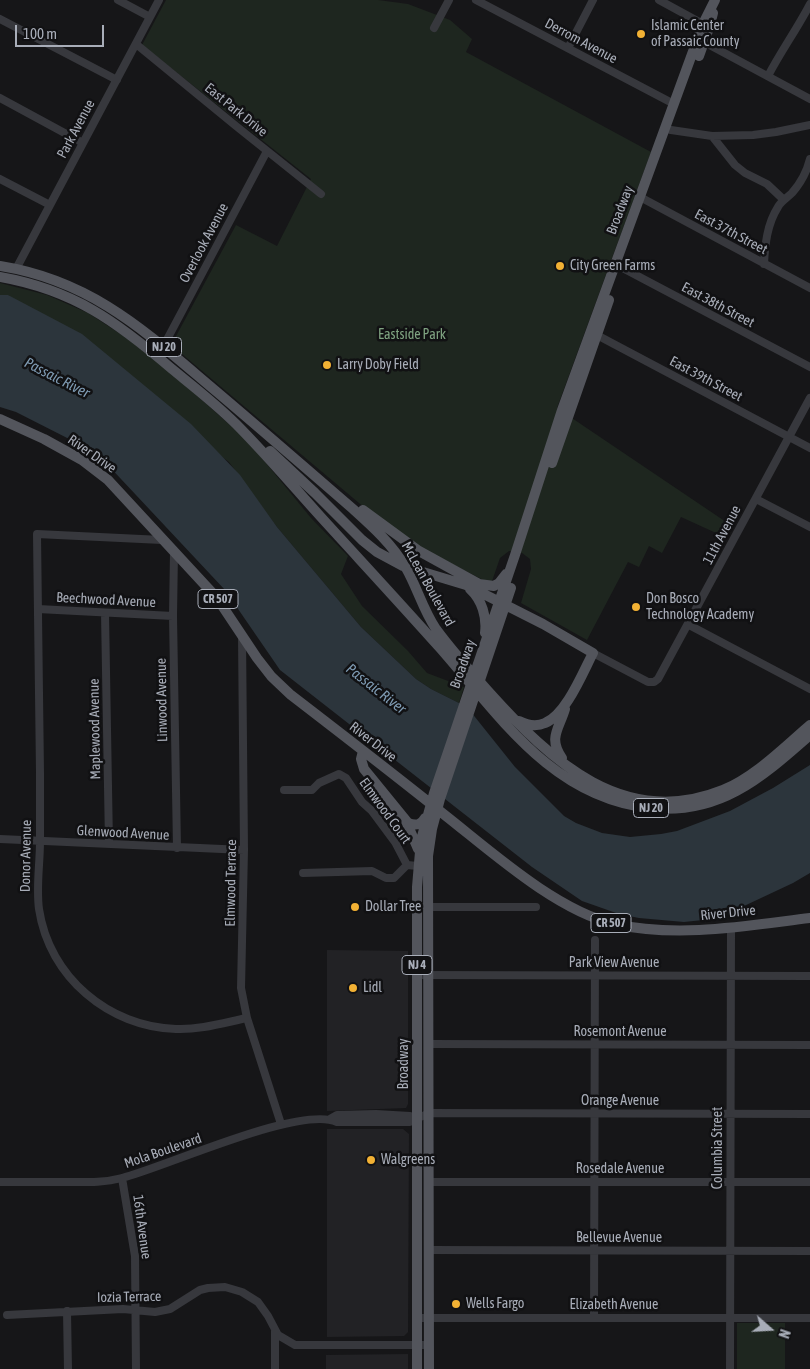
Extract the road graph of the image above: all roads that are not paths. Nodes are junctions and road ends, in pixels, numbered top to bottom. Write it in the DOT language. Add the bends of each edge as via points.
graph roads {
  1 [pos="118,0"];
  2 [pos="159,0"];
  3 [pos="449,0"];
  4 [pos="476,0"];
  5 [pos="593,0"];
  6 [pos="659,0"];
  7 [pos="716,0"];
  8 [pos="810,4"];
  9 [pos="150,17"];
  10 [pos="0,19"];
  11 [pos="703,24"];
  12 [pos="434,28"];
  13 [pos="704,42"];
  14 [pos="136,44"];
  15 [pos="568,48"];
  16 [pos="768,76"];
  17 [pos="116,80"];
  18 [pos="0,98"];
  19 [pos="810,99"];
  20 [pos="674,104"];
  21 [pos="810,125"];
  22 [pos="671,130"];
  23 [pos="712,136"];
  24 [pos="83,143"];
  25 [pos="267,151"];
  26 [pos="810,159"];
  27 [pos="0,179"];
  28 [pos="322,194"];
  29 [pos="642,199"];
  30 [pos="784,200"];
  31 [pos="50,206"];
  32 [pos="764,264"];
  33 [pos="0,266"];
  34 [pos="618,266"];
  35 [pos="16,269"];
  36 [pos="0,277"];
  37 [pos="810,288"];
  38 [pos="593,333"];
  39 [pos="163,347"];
  40 [pos="810,367"];
  41 [pos="810,398"];
  42 [pos="0,419"];
  43 [pos="234,422"];
  44 [pos="789,437"];
  45 [pos="810,448"];
  46 [pos="305,468"];
  47 [pos="756,499"];
  48 [pos="810,527"];
  49 [pos="162,540"];
  50 [pos="174,552"];
  51 [pos="518,556"];
  52 [pos="466,585"];
  53 [pos="502,603"];
  54 [pos="38,609"];
  55 [pos="105,613"];
  56 [pos="173,616"];
  57 [pos="532,619"];
  58 [pos="688,625"];
  59 [pos="242,636"];
  60 [pos="593,653"];
  61 [pos="485,654"];
  62 [pos="810,689"];
  63 [pos="568,700"];
  64 [pos="516,720"];
  65 [pos="810,724"];
  66 [pos="810,735"];
  67 [pos="363,751"];
  68 [pos="573,770"];
  69 [pos="284,790"];
  70 [pos="431,814"];
  71 [pos="406,820"];
  72 [pos="0,840"];
  73 [pos="40,842"];
  74 [pos="109,844"];
  75 [pos="177,848"];
  76 [pos="244,850"];
  77 [pos="418,855"];
  78 [pos="412,866"];
  79 [pos="303,873"];
  80 [pos="417,907"];
  81 [pos="428,907"];
  82 [pos="536,907"];
  83 [pos="810,918"];
  84 [pos="731,928"];
  85 [pos="595,940"];
  86 [pos="417,975"];
  87 [pos="429,975"];
  88 [pos="595,975"];
  89 [pos="730,976"];
  90 [pos="810,976"];
  91 [pos="247,1018"];
  92 [pos="429,1044"];
  93 [pos="595,1044"];
  94 [pos="730,1045"];
  95 [pos="810,1045"];
  96 [pos="429,1113"];
  97 [pos="595,1114"];
  98 [pos="730,1114"];
  99 [pos="810,1114"];
  100 [pos="418,1119"];
  101 [pos="281,1124"];
  102 [pos="122,1178"];
  103 [pos="0,1182"];
  104 [pos="429,1182"];
  105 [pos="594,1182"];
  106 [pos="730,1182"];
  107 [pos="810,1182"];
  108 [pos="429,1250"];
  109 [pos="594,1250"];
  110 [pos="730,1250"];
  111 [pos="810,1250"];
  112 [pos="135,1310"];
  113 [pos="67,1311"];
  114 [pos="7,1315"];
  115 [pos="417,1318"];
  116 [pos="429,1318"];
  117 [pos="594,1318"];
  118 [pos="730,1318"];
  119 [pos="810,1318"];
  120 [pos="275,1331"];
  121 [pos="417,1345"];
  122 [pos="429,1345"];
  123 [pos="68,1369"];
  124 [pos="136,1369"];
  125 [pos="276,1369"];
  126 [pos="417,1369"];
  127 [pos="429,1369"];
  128 [pos="730,1369"];
  1 -- 9 [label="street"];
  2 -- 9 [label="street, Park Avenue"];
  3 -- 12 [label="street"];
  4 -- 15 [label="street, Derrom Avenue"];
  5 -- 15 [label="street"];
  6 -- 11 [label="street"];
  7 -- 11 [label="main road, Broadway"];
  7 -- 13 [label="main road, Broadway"];
  8 -- 16 [label="street"];
  9 -- 14 [label="street, Park Avenue"];
  10 -- 17 [label="street"];
  11 -- 20 [label="main road, Broadway"];
  13 -- 16 [label="street"];
  13 -- 22 [label="main road, Broadway"];
  14 -- 17 [label="street, Park Avenue"];
  14 -- 25 [label="street, East Park Drive"];
  15 -- 20 [label="street, Derrom Avenue"];
  16 -- 19 [label="street"];
  17 -- 24 [label="street, Park Avenue"];
  18 -- 24 [label="street"];
  20 -- 29 [label="main road, Broadway"];
  21 -- 23 [label="street" via="761,134"];
  22 -- 23 [label="street"];
  22 -- 29 [label="main road, Broadway"];
  23 -- 30 [label="street" via="730,161"];
  24 -- 31 [label="street, Park Avenue"];
  25 -- 28 [label="street, East Park Drive"];
  25 -- 39 [label="street, Overlook Avenue"];
  26 -- 30 [label="street" via="801,181"];
  27 -- 31 [label="street"];
  29 -- 32 [label="street, East 37th Street"];
  29 -- 34 [label="main road, Broadway"];
  30 -- 32 [label="street" via="777,208 767,234"];
  31 -- 35 [label="street, Park Avenue"];
  32 -- 37 [label="street, East 37th Street"];
  33 -- 35 [label="main road, McLean Boulevard / NJ 20"];
  34 -- 38 [label="main road, Broadway"];
  34 -- 40 [label="street, East 38th Street"];
  35 -- 39 [label="main road, McLean Boulevard / NJ 20" via="92,296 126,317"];
  36 -- 43 [label="main road, McLean Boulevard / NJ 20" via="54,292 103,316 139,341"];
  38 -- 44 [label="street, East 39th Street"];
  38 -- 51 [label="main road, Broadway" via="562,410"];
  39 -- 46 [label="main road, McLean Boulevard / NJ 20"];
  41 -- 44 [label="street, 11th Avenue"];
  42 -- 49 [label="main road, River Drive / CR 507" via="44,439 96,470"];
  43 -- 52 [label="main road" via="299,478 362,540 385,557 403,566"];
  43 -- 66 [label="main road, McLean Boulevard / NJ 20" via="439,647 517,738 578,785 641,807 673,809 706,804 747,787"];
  44 -- 45 [label="street, East 39th Street"];
  44 -- 47 [label="street, 11th Avenue"];
  46 -- 51 [label="main road" via="334,485 419,551 479,584 499,583"];
  46 -- 64 [label="main road, McLean Boulevard / NJ 20" via="390,544 440,634"];
  47 -- 48 [label="street"];
  47 -- 58 [label="street, 11th Avenue"];
  49 -- 50 [label="main road, River Drive / CR 507"];
  49 -- 54 [label="street, Donor Avenue" via="37,534"];
  50 -- 56 [label="street, Linwood Avenue"];
  50 -- 59 [label="main road, River Drive / CR 507" via="217,598"];
  51 -- 53 [label="main road, Broadway / NJ 4"];
  52 -- 53 [label="main road"];
  52 -- 61 [label="main road" via="478,598 484,613"];
  53 -- 57 [label="main road"];
  53 -- 61 [label="main road, Broadway / NJ 4"];
  54 -- 55 [label="street, Beechwood Avenue"];
  54 -- 73 [label="street, Donor Avenue"];
  55 -- 56 [label="street, Beechwood Avenue"];
  55 -- 74 [label="street, Maplewood Avenue"];
  56 -- 75 [label="street, Linwood Avenue"];
  57 -- 60 [label="main road"];
  57 -- 61 [label="main road" via="508,617"];
  58 -- 60 [label="street, 11th Avenue" via="661,676 654,682 645,681"];
  58 -- 62 [label="street"];
  59 -- 67 [label="main road, River Drive / CR 507" via="271,676 290,695"];
  59 -- 76 [label="street, Elmwood Terrace"];
  60 -- 63 [label="main road"];
  61 -- 70 [label="main road, Broadway / NJ 4"];
  63 -- 64 [label="main road" via="544,724 530,725"];
  63 -- 68 [label="main road" via="555,742 559,753"];
  64 -- 68 [label="main road, McLean Boulevard / NJ 20"];
  65 -- 68 [label="main road, McLean Boulevard / NJ 20" via="743,780 694,798 663,801 632,797 600,787"];
  67 -- 71 [label="main road" via="364,769"];
  67 -- 84 [label="main road, River Drive / CR 507" via="508,865 582,912 614,924 652,930"];
  69 -- 78 [label="street, Elmwood Court" via="312,790 339,774 346,778"];
  70 -- 71 [label="main road" via="420,824 412,825"];
  70 -- 77 [label="main road, Broadway / NJ 4"];
  70 -- 81 [label="main road, Broadway / NJ 4"];
  71 -- 77 [label="main road" via="417,844"];
  72 -- 73 [label="street, Glenwood Avenue"];
  73 -- 74 [label="street, Glenwood Avenue"];
  73 -- 91 [label="street, Donor Avenue" via="37,896 42,923 60,964 87,995 122,1017 158,1027 193,1028"];
  74 -- 75 [label="street, Glenwood Avenue"];
  75 -- 76 [label="street, Glenwood Avenue"];
  76 -- 91 [label="street, Elmwood Terrace" via="241,988"];
  77 -- 78 [label="main road, Broadway / NJ 4"];
  78 -- 79 [label="street, Elmwood Court" via="394,878 372,871"];
  78 -- 80 [label="main road, Broadway / NJ 4"];
  80 -- 81 [label="street"];
  80 -- 86 [label="main road, Broadway / NJ 4"];
  81 -- 82 [label="street"];
  81 -- 87 [label="main road, Broadway / NJ 4"];
  83 -- 84 [label="main road, River Drive / CR 507"];
  84 -- 89 [label="street, Columbia Street"];
  85 -- 88 [label="street"];
  86 -- 87 [label="street, Park View Avenue"];
  86 -- 100 [label="main road, Broadway / NJ 4"];
  87 -- 88 [label="street, Park View Avenue"];
  87 -- 92 [label="main road, Broadway / NJ 4"];
  88 -- 89 [label="street, Park View Avenue"];
  88 -- 93 [label="street"];
  89 -- 90 [label="street, Park View Avenue"];
  89 -- 94 [label="street, Columbia Street"];
  91 -- 101 [label="street, Elmwood Terrace"];
  92 -- 93 [label="street, Rosemont Avenue"];
  92 -- 96 [label="main road, Broadway / NJ 4"];
  93 -- 94 [label="street, Rosemont Avenue"];
  93 -- 97 [label="street"];
  94 -- 95 [label="street, Rosemont Avenue"];
  94 -- 98 [label="street, Columbia Street"];
  96 -- 97 [label="street, Orange Avenue"];
  96 -- 100 [label="street"];
  96 -- 104 [label="main road, Broadway / NJ 4"];
  97 -- 98 [label="street, Orange Avenue"];
  97 -- 105 [label="street"];
  98 -- 99 [label="street, Orange Avenue"];
  98 -- 106 [label="street, Columbia Street"];
  100 -- 101 [label="street, Mola Boulevard" via="376,1114 337,1115 330,1119"];
  100 -- 115 [label="main road, Broadway / NJ 4"];
  101 -- 102 [label="street, Mola Boulevard"];
  102 -- 103 [label="street, Mola Boulevard" via="92,1182"];
  102 -- 112 [label="street, 16th Avenue" via="136,1256"];
  104 -- 105 [label="street, Rosedale Avenue"];
  104 -- 108 [label="main road, Broadway / NJ 4"];
  105 -- 106 [label="street, Rosedale Avenue"];
  105 -- 109 [label="street"];
  106 -- 107 [label="street, Rosedale Avenue"];
  106 -- 110 [label="street, Columbia Street"];
  108 -- 109 [label="street, Bellevue Avenue"];
  108 -- 116 [label="main road, Broadway / NJ 4"];
  109 -- 110 [label="street, Bellevue Avenue"];
  109 -- 117 [label="street"];
  110 -- 111 [label="street, Bellevue Avenue"];
  110 -- 118 [label="street, Columbia Street"];
  112 -- 113 [label="street, Iozia Terrace"];
  112 -- 120 [label="street, Iozia Terrace" via="162,1311 200,1290 225,1287 258,1302"];
  112 -- 124 [label="street, 16th Avenue"];
  113 -- 114 [label="street, Iozia Terrace"];
  113 -- 123 [label="street"];
  115 -- 116 [label="street, Elizabeth Avenue"];
  115 -- 121 [label="main road, Broadway / NJ 4"];
  116 -- 117 [label="street, Elizabeth Avenue"];
  116 -- 122 [label="main road, Broadway / NJ 4"];
  117 -- 118 [label="street, Elizabeth Avenue"];
  118 -- 119 [label="street, Elizabeth Avenue"];
  118 -- 128 [label="street, Columbia Street"];
  120 -- 121 [label="street, Iozia Terrace" via="282,1339 295,1345"];
  120 -- 125 [label="street"];
  121 -- 122 [label="street, Iozia Terrace"];
  121 -- 126 [label="main road, Broadway / NJ 4"];
  122 -- 127 [label="main road, Broadway / NJ 4"];
}
